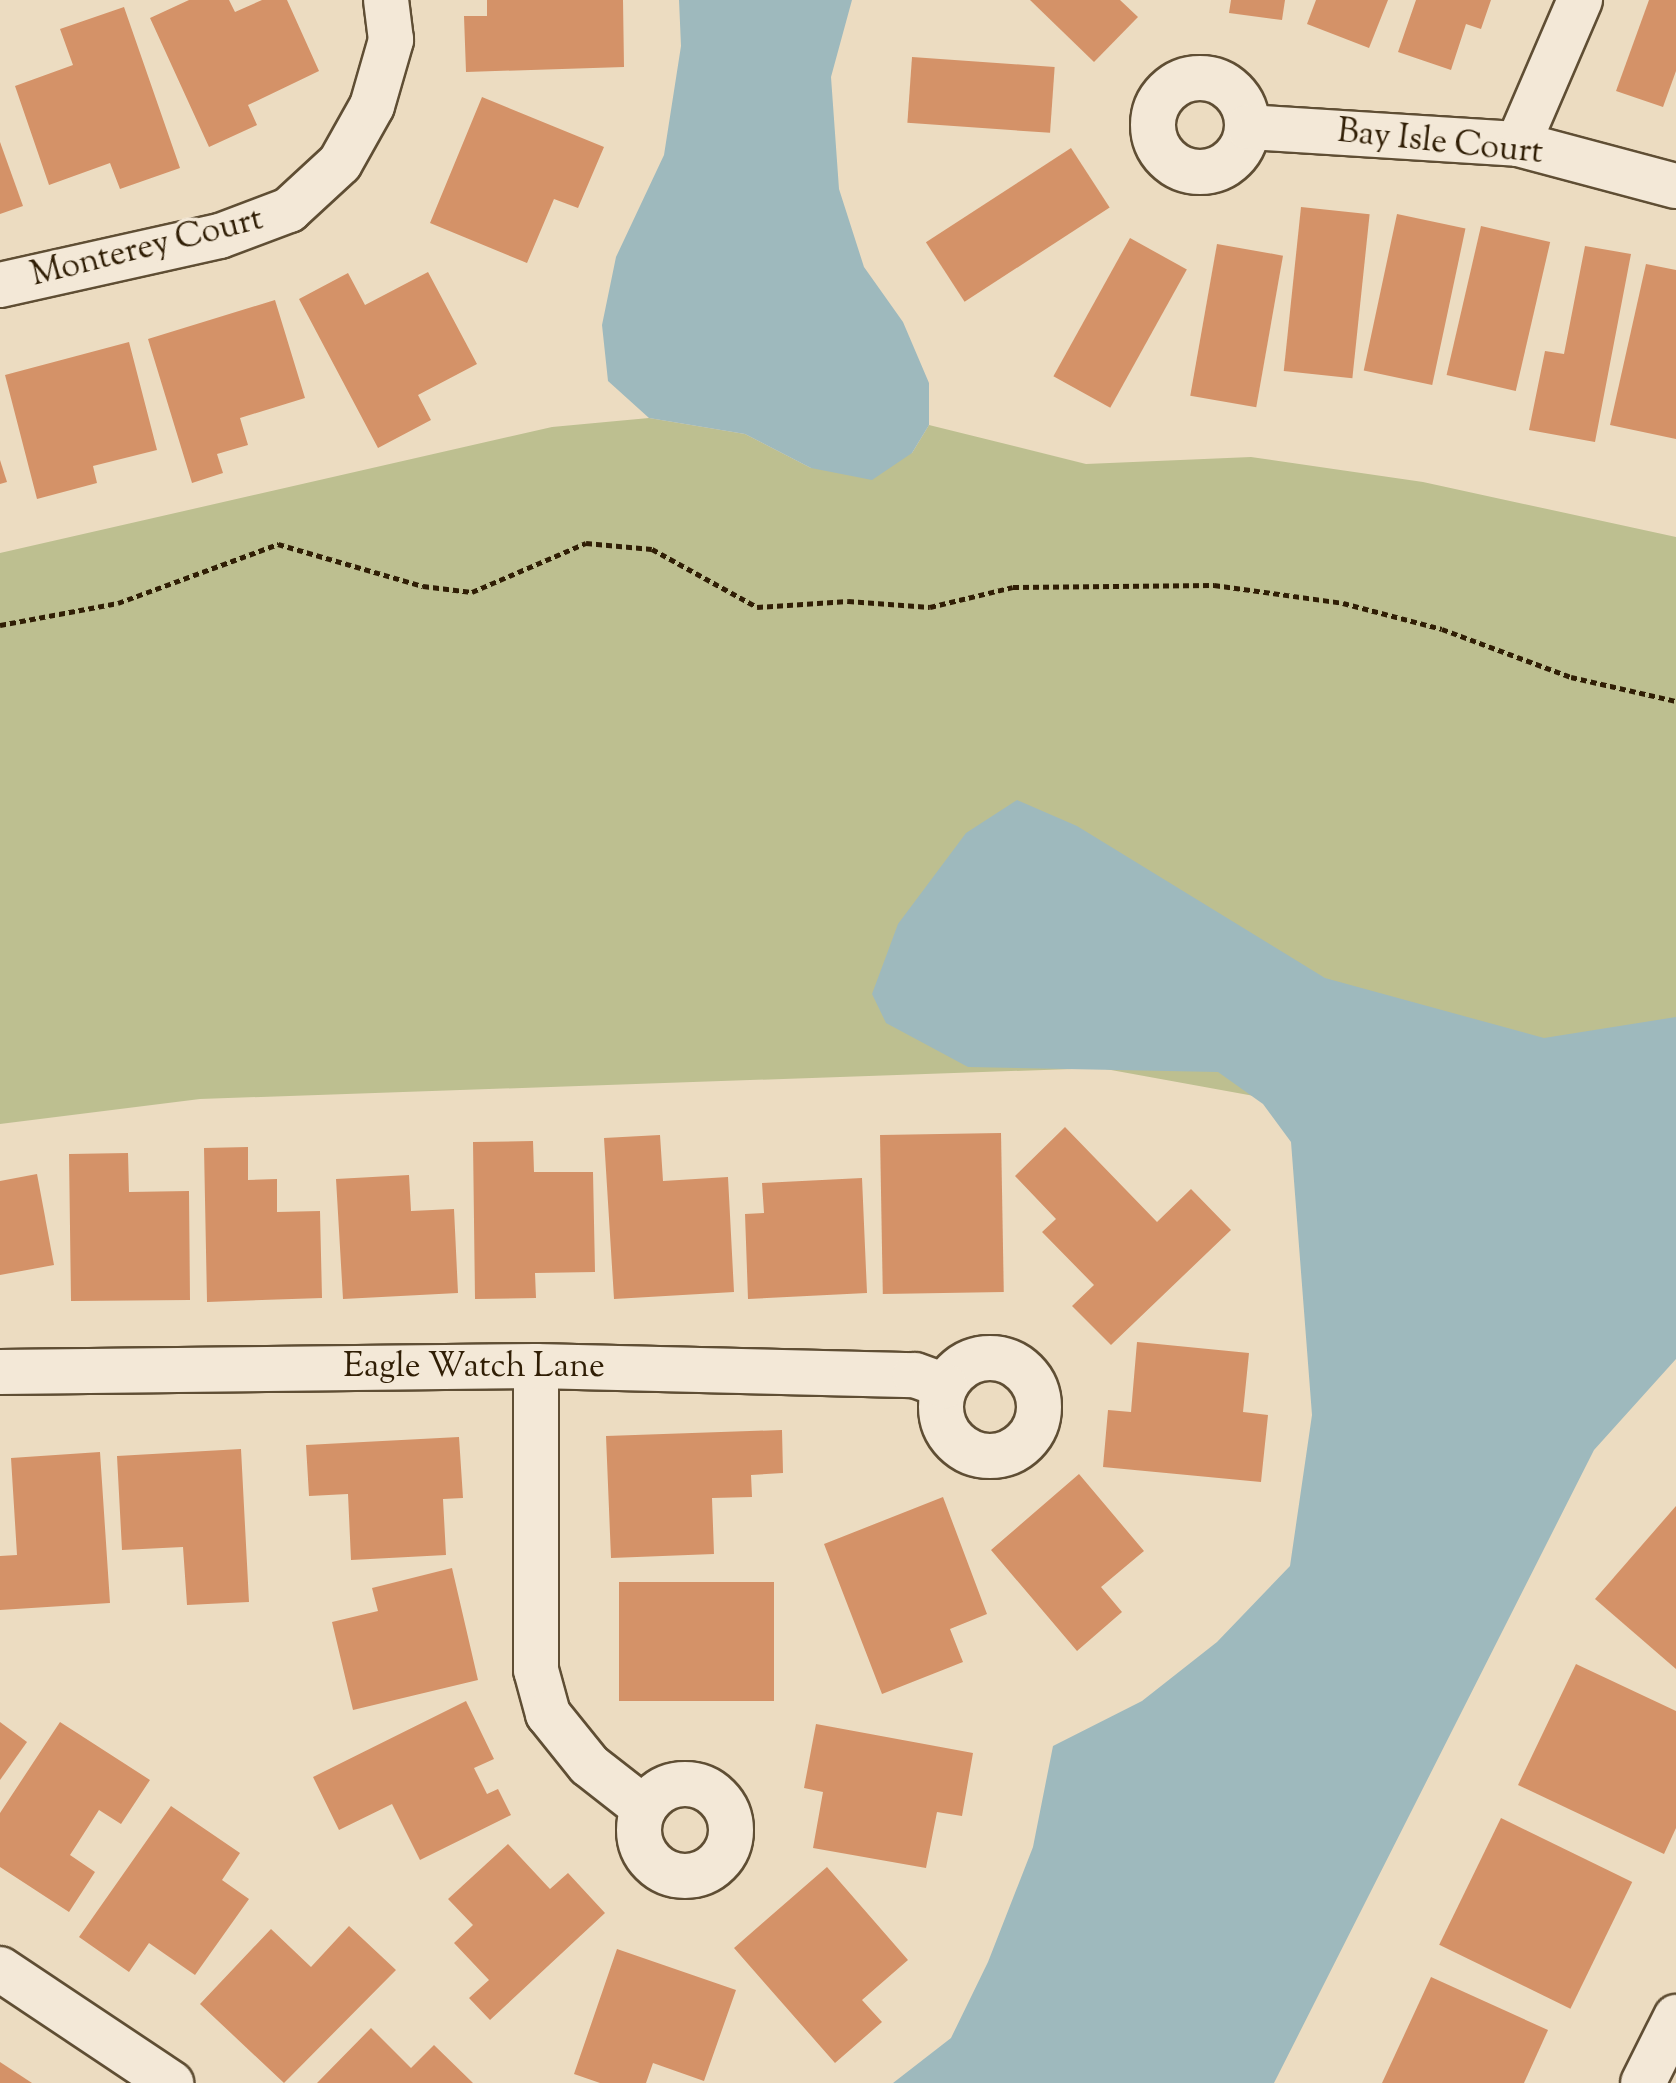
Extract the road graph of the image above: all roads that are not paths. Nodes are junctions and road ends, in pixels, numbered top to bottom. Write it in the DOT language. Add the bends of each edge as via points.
graph roads {
  1 [pos="386,0"];
  2 [pos="1580,0"];
  3 [pos="1248,127"];
  4 [pos="1518,144"];
  5 [pos="1676,186"];
  6 [pos="0,285"];
  7 [pos="536,1366"];
  8 [pos="0,1372"];
  9 [pos="945,1386"];
  10 [pos="644,1808"];
  11 [pos="0,1969"];
  12 [pos="1676,2017"];
  13 [pos="171,2083"];
  14 [pos="1643,2083"];
  1 -- 6 [label="street, Monterey Court" via="391,40 372,106 340,163 289,210 220,236"];
  2 -- 4 [label="street"];
  3 -- 4 [label="street, Bay Isle Court"];
  4 -- 5 [label="street, Bay Isle Court"];
  7 -- 8 [label="street, Eagle Watch Lane"];
  7 -- 9 [label="street, Eagle Watch Lane" via="915,1375"];
  7 -- 10 [label="street" via="536,1670 548,1714 589,1765"];
  11 -- 13 [label="street"];
  12 -- 14 [label="street"];
}
